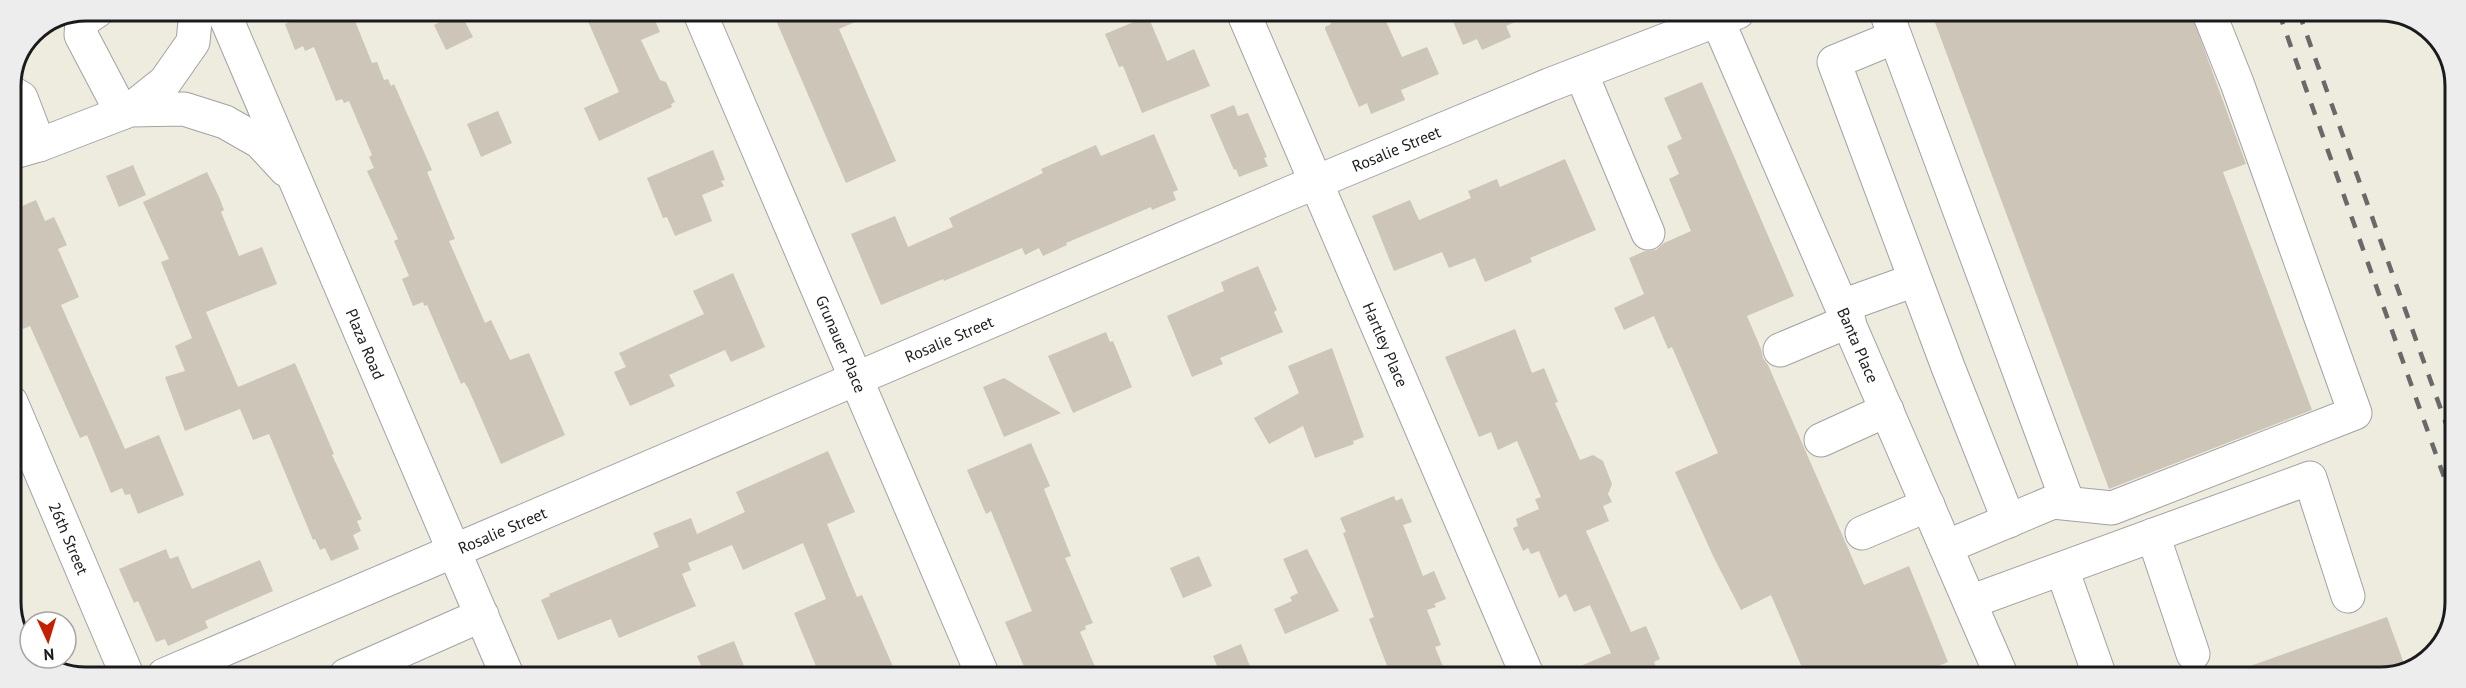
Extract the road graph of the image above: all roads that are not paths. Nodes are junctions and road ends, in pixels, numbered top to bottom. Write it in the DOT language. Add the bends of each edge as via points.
graph roads {
  1 [pos="82,21"];
  2 [pos="195,21"];
  3 [pos="227,21"];
  4 [pos="703,21"];
  5 [pos="1247,21"];
  6 [pos="1709,21"];
  7 [pos="1726,21"];
  8 [pos="2212,21"];
  9 [pos="1890,25"];
  10 [pos="1581,73"];
  11 [pos="126,112"];
  12 [pos="21,150"];
  13 [pos="297,182"];
  14 [pos="1316,182"];
  15 [pos="1648,233"];
  16 [pos="1915,280"];
  17 [pos="1846,313"];
  18 [pos="1780,350"];
  19 [pos="856,378"];
  20 [pos="1887,410"];
  21 [pos="21,426"];
  22 [pos="1821,440"];
  23 [pos="2068,503"];
  24 [pos="1928,505"];
  25 [pos="2009,521"];
  26 [pos="1862,533"];
  27 [pos="2153,535"];
  28 [pos="1946,548"];
  29 [pos="454,551"];
  30 [pos="2062,569"];
  31 [pos="2348,596"];
  32 [pos="1970,602"];
  33 [pos="482,615"];
  34 [pos="2193,654"];
  35 [pos="124,667"];
  36 [pos="183,667"];
  37 [pos="364,667"];
  38 [pos="504,667"];
  39 [pos="979,667"];
  40 [pos="1524,667"];
  41 [pos="1998,667"];
  42 [pos="2096,667"];
  1 -- 11 [label="street" via="81,35"];
  2 -- 11 [label="street" via="193,42 165,82"];
  3 -- 13 [label="street, Plaza Road"];
  4 -- 19 [label="street, Grunauer Place"];
  5 -- 14 [label="street, Hartley Place"];
  6 -- 10 [label="street, Rosalie Street"];
  7 -- 17 [label="street, Banta Place"];
  8 -- 23 [label="street" via="2355,413 2112,508"];
  9 -- 16 [label="street" via="1834,62"];
  9 -- 23 [label="street"];
  10 -- 14 [label="street, Rosalie Street"];
  10 -- 15 [label="street"];
  11 -- 12 [label="street"];
  11 -- 13 [label="street" via="183,109 225,122 260,142"];
  13 -- 29 [label="street, Plaza Road"];
  14 -- 19 [label="street, Rosalie Street"];
  14 -- 40 [label="street, Hartley Place"];
  16 -- 17 [label="street"];
  16 -- 25 [label="street"];
  17 -- 18 [label="street"];
  17 -- 20 [label="street, Banta Place"];
  19 -- 29 [label="street, Rosalie Street"];
  19 -- 39 [label="street, Grunauer Place"];
  20 -- 22 [label="street"];
  20 -- 24 [label="street, Banta Place"];
  21 -- 35 [label="street, 26th Street"];
  23 -- 25 [label="street" via="2053,502"];
  24 -- 26 [label="street"];
  24 -- 28 [label="street, Banta Place"];
  25 -- 28 [label="street"];
  27 -- 30 [label="street"];
  27 -- 31 [label="street" via="2310,478"];
  27 -- 34 [label="street"];
  28 -- 32 [label="street, Banta Place"];
  29 -- 33 [label="street, Plaza Road"];
  29 -- 36 [label="street, Rosalie Street"];
  30 -- 32 [label="street"];
  30 -- 42 [label="street"];
  32 -- 41 [label="street, Banta Place"];
  33 -- 37 [label="street"];
  33 -- 38 [label="street, Plaza Road"];
}
